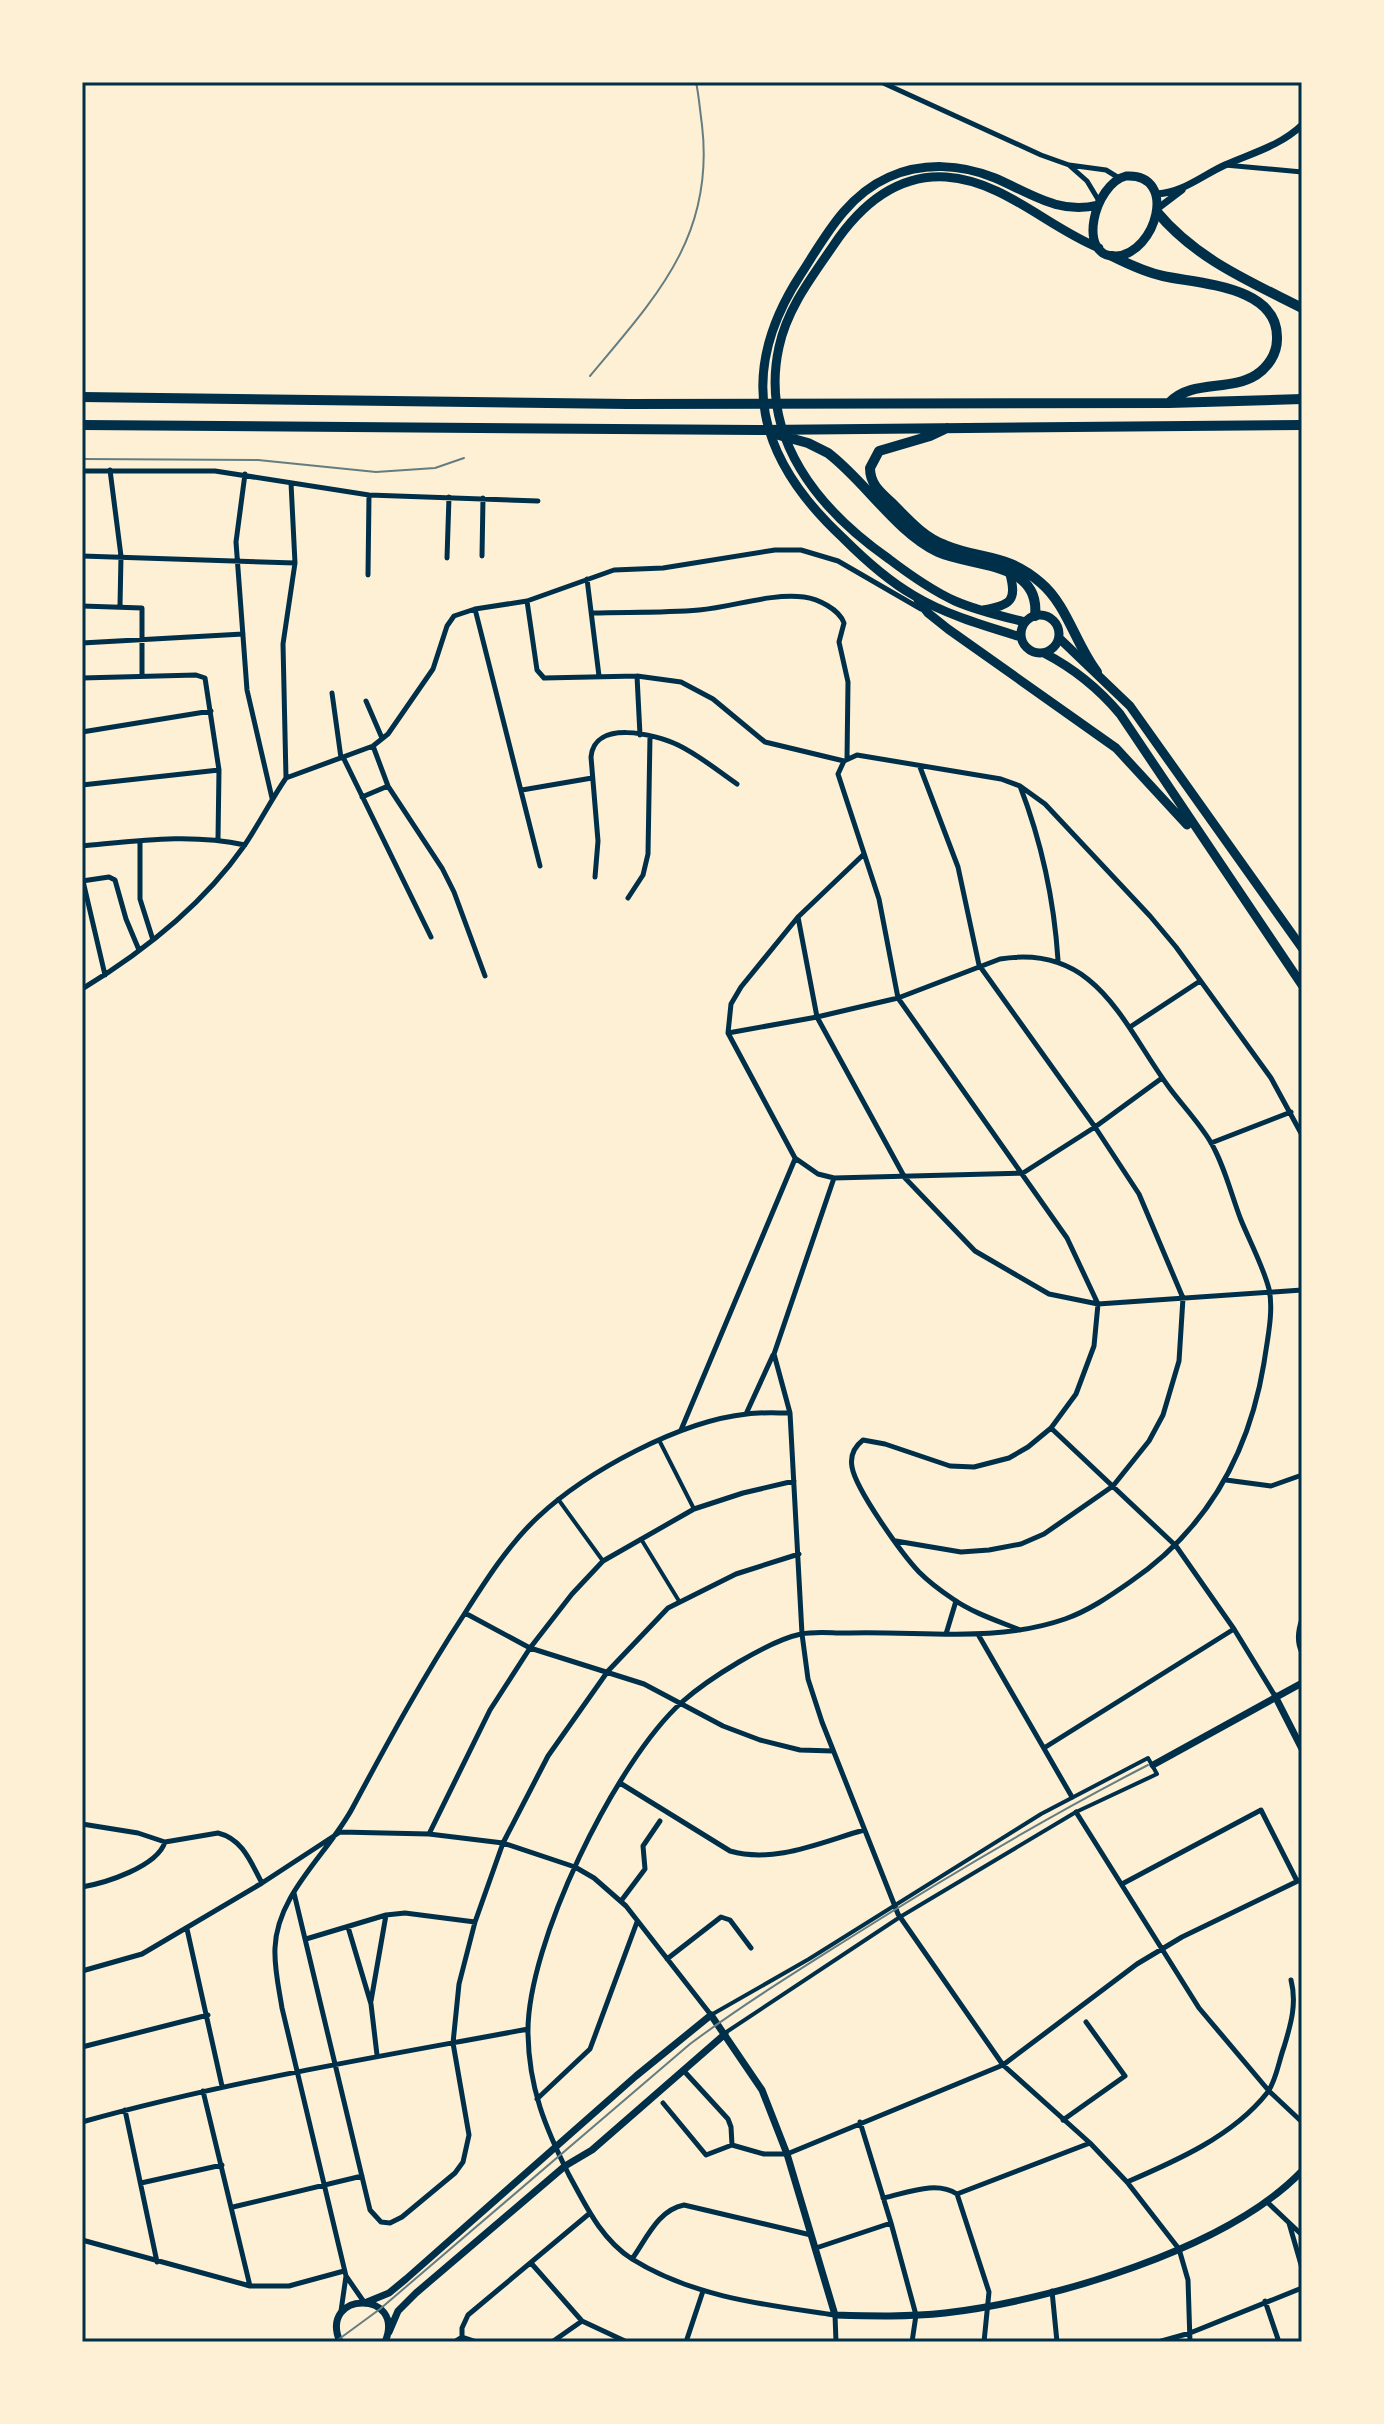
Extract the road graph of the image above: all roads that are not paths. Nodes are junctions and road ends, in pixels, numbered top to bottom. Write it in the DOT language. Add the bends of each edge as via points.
graph roads {
  1 [pos="881,82"];
  2 [pos="1301,127"];
  3 [pos="1069,165"];
  4 [pos="1224,165"];
  5 [pos="1302,172"];
  6 [pos="1119,178"];
  7 [pos="1183,189"];
  8 [pos="1157,194"];
  9 [pos="1099,203"];
  10 [pos="1157,210"];
  11 [pos="1099,248"];
  12 [pos="1112,256"];
  13 [pos="1302,308"];
  14 [pos="82,397"];
  15 [pos="1302,399"];
  16 [pos="1169,403"];
  17 [pos="82,425"];
  18 [pos="1302,425"];
  19 [pos="950,426"];
  20 [pos="757,430"];
  21 [pos="110,470"];
  22 [pos="82,471"];
  23 [pos="245,474"];
  24 [pos="291,483"];
  25 [pos="369,495"];
  26 [pos="449,497"];
  27 [pos="483,498"];
  28 [pos="538,501"];
  29 [pos="82,556"];
  30 [pos="121,556"];
  31 [pos="482,556"];
  32 [pos="447,558"];
  33 [pos="236,561"];
  34 [pos="295,563"];
  35 [pos="1009,571"];
  36 [pos="368,575"];
  37 [pos="587,579"];
  38 [pos="916,597"];
  39 [pos="527,601"];
  40 [pos="82,606"];
  41 [pos="120,606"];
  42 [pos="475,609"];
  43 [pos="980,611"];
  44 [pos="593,613"];
  45 [pos="928,613"];
  46 [pos="1030,619"];
  47 [pos="243,634"];
  48 [pos="1021,637"];
  49 [pos="1059,638"];
  50 [pos="142,639"];
  51 [pos="82,643"];
  52 [pos="1044,653"];
  53 [pos="1097,672"];
  54 [pos="142,676"];
  55 [pos="599,676"];
  56 [pos="637,676"];
  57 [pos="82,678"];
  58 [pos="332,693"];
  59 [pos="366,701"];
  60 [pos="211,711"];
  61 [pos="82,732"];
  62 [pos="640,735"];
  63 [pos="650,736"];
  64 [pos="382,738"];
  65 [pos="373,746"];
  66 [pos="342,757"];
  67 [pos="845,760"];
  68 [pos="920,767"];
  69 [pos="219,770"];
  70 [pos="286,778"];
  71 [pos="592,778"];
  72 [pos="737,784"];
  73 [pos="82,785"];
  74 [pos="388,786"];
  75 [pos="1020,786"];
  76 [pos="522,790"];
  77 [pos="362,797"];
  78 [pos="272,798"];
  79 [pos="1045,804"];
  80 [pos="1031,814"];
  81 [pos="218,839"];
  82 [pos="140,841"];
  83 [pos="1204,842"];
  84 [pos="245,845"];
  85 [pos="82,846"];
  86 [pos="864,854"];
  87 [pos="540,866"];
  88 [pos="595,877"];
  89 [pos="83,881"];
  90 [pos="628,898"];
  91 [pos="798,917"];
  92 [pos="431,937"];
  93 [pos="153,940"];
  94 [pos="1302,948"];
  95 [pos="139,950"];
  96 [pos="1058,960"];
  97 [pos="979,965"];
  98 [pos="105,975"];
  99 [pos="485,976"];
  100 [pos="1200,981"];
  101 [pos="1302,985"];
  102 [pos="82,989"];
  103 [pos="898,998"];
  104 [pos="817,1017"];
  105 [pos="1130,1027"];
  106 [pos="728,1033"];
  107 [pos="1162,1078"];
  108 [pos="1291,1112"];
  109 [pos="1095,1127"];
  110 [pos="1302,1135"];
  111 [pos="1211,1143"];
  112 [pos="795,1158"];
  113 [pos="1023,1173"];
  114 [pos="834,1178"];
  115 [pos="905,1178"];
  116 [pos="1302,1290"];
  117 [pos="1270,1292"];
  118 [pos="1183,1298"];
  119 [pos="1098,1304"];
  120 [pos="774,1354"];
  121 [pos="790,1413"];
  122 [pos="746,1414"];
  123 [pos="1051,1428"];
  124 [pos="681,1431"];
  125 [pos="659,1440"];
  126 [pos="1302,1475"];
  127 [pos="1226,1480"];
  128 [pos="794,1481"];
  129 [pos="1113,1486"];
  130 [pos="558,1499"];
  131 [pos="694,1509"];
  132 [pos="641,1539"];
  133 [pos="895,1541"];
  134 [pos="1176,1546"];
  135 [pos="799,1554"];
  136 [pos="603,1561"];
  137 [pos="679,1601"];
  138 [pos="956,1601"];
  139 [pos="465,1613"];
  140 [pos="1302,1619"];
  141 [pos="1234,1629"];
  142 [pos="1021,1631"];
  143 [pos="802,1634"];
  144 [pos="946,1634"];
  145 [pos="979,1636"];
  146 [pos="530,1648"];
  147 [pos="1302,1653"];
  148 [pos="608,1671"];
  149 [pos="1302,1683"];
  150 [pos="1275,1696"];
  151 [pos="680,1704"];
  152 [pos="1044,1748"];
  153 [pos="1302,1749"];
  154 [pos="833,1751"];
  155 [pos="1153,1765"];
  156 [pos="620,1783"];
  157 [pos="1072,1797"];
  158 [pos="1076,1812"];
  159 [pos="660,1821"];
  160 [pos="82,1824"];
  161 [pos="864,1830"];
  162 [pos="340,1832"];
  163 [pos="429,1834"];
  164 [pos="165,1842"];
  165 [pos="503,1843"];
  166 [pos="575,1867"];
  167 [pos="1299,1880"];
  168 [pos="262,1883"];
  169 [pos="1122,1884"];
  170 [pos="82,1887"];
  171 [pos="294,1893"];
  172 [pos="621,1901"];
  173 [pos="894,1907"];
  174 [pos="386,1915"];
  175 [pos="900,1917"];
  176 [pos="475,1922"];
  177 [pos="637,1922"];
  178 [pos="348,1927"];
  179 [pos="187,1929"];
  180 [pos="306,1939"];
  181 [pos="751,1948"];
  182 [pos="1163,1949"];
  183 [pos="667,1959"];
  184 [pos="82,1971"];
  185 [pos="1291,1980"];
  186 [pos="371,2004"];
  187 [pos="208,2015"];
  188 [pos="711,2015"];
  189 [pos="1086,2022"];
  190 [pos="528,2029"];
  191 [pos="725,2034"];
  192 [pos="453,2043"];
  193 [pos="82,2047"];
  194 [pos="377,2055"];
  195 [pos="336,2063"];
  196 [pos="1003,2065"];
  197 [pos="682,2070"];
  198 [pos="298,2073"];
  199 [pos="222,2086"];
  200 [pos="203,2091"];
  201 [pos="1269,2091"];
  202 [pos="536,2099"];
  203 [pos="663,2103"];
  204 [pos="125,2110"];
  205 [pos="1063,2120"];
  206 [pos="82,2122"];
  207 [pos="860,2122"];
  208 [pos="1302,2122"];
  209 [pos="1090,2143"];
  210 [pos="732,2145"];
  211 [pos="555,2146"];
  212 [pos="787,2154"];
  213 [pos="222,2165"];
  214 [pos="565,2166"];
  215 [pos="1302,2171"];
  216 [pos="362,2176"];
  217 [pos="1127,2182"];
  218 [pos="141,2183"];
  219 [pos="326,2185"];
  220 [pos="957,2194"];
  221 [pos="883,2198"];
  222 [pos="1266,2201"];
  223 [pos="233,2207"];
  224 [pos="590,2213"];
  225 [pos="891,2223"];
  226 [pos="1289,2223"];
  227 [pos="1302,2235"];
  228 [pos="812,2236"];
  229 [pos="82,2240"];
  230 [pos="816,2248"];
  231 [pos="1179,2249"];
  232 [pos="632,2259"];
  233 [pos="157,2262"];
  234 [pos="531,2263"];
  235 [pos="1302,2268"];
  236 [pos="345,2273"];
  237 [pos="250,2286"];
  238 [pos="1302,2288"];
  239 [pos="703,2291"];
  240 [pos="1052,2291"];
  241 [pos="1265,2301"];
  242 [pos="366,2302"];
  243 [pos="990,2304"];
  244 [pos="341,2313"];
  245 [pos="835,2315"];
  246 [pos="916,2315"];
  247 [pos="582,2321"];
  248 [pos="1190,2333"];
  249 [pos="462,2337"];
  250 [pos="387,2339"];
  251 [pos="340,2342"];
  252 [pos="454,2342"];
  253 [pos="477,2342"];
  254 [pos="552,2342"];
  255 [pos="627,2342"];
  256 [pos="686,2342"];
  257 [pos="836,2342"];
  258 [pos="912,2342"];
  259 [pos="984,2342"];
  260 [pos="1057,2342"];
  261 [pos="1158,2342"];
  262 [pos="1190,2342"];
  263 [pos="1279,2342"];
  1 -- 3 [label="street"];
  2 -- 4 [label="street" via="1258,153"];
  3 -- 6 [label="street" via="1106,170"];
  3 -- 9 [label="street" via="1087,181"];
  4 -- 5 [label="street"];
  4 -- 7 [label="street"];
  6 -- 8 [label="highway" via="1145,180"];
  6 -- 9 [label="highway"];
  7 -- 8 [label="street"];
  7 -- 10 [label="street"];
  8 -- 10 [label="highway"];
  9 -- 11 [label="highway" via="1094,234"];
  9 -- 38 [label="highway" via="1081,208 1055,205 963,168 924,167 887,178 857,197 834,224 785,299 766,350 763,387 765,413 781,462 802,496 836,532"];
  10 -- 12 [label="highway" via="1139,244"];
  10 -- 13 [label="highway" via="1207,259"];
  11 -- 12 [label="highway"];
  11 -- 43 [label="highway" via="976,183 944,177 904,182 869,204 844,230 785,326 775,389 777,413 795,462 824,502 863,541 929,588"];
  12 -- 16 [label="highway" via="1152,273 1250,297 1273,319 1277,343 1261,371 1239,382 1186,391"];
  14 -- 16 [label="highway"];
  15 -- 16 [label="highway"];
  17 -- 20 [label="highway"];
  18 -- 19 [label="highway"];
  19 -- 20 [label="highway"];
  19 -- 53 [label="highway" via="879,451 870,468 874,486 938,542 1010,562 1043,584"];
  20 -- 35 [label="highway" via="828,453 934,550"];
  21 -- 22 [label="street"];
  21 -- 23 [label="street"];
  21 -- 30 [label="street"];
  23 -- 24 [label="street"];
  23 -- 33 [label="street"];
  24 -- 25 [label="street"];
  24 -- 34 [label="street"];
  25 -- 26 [label="street"];
  25 -- 36 [label="street"];
  26 -- 27 [label="street"];
  26 -- 32 [label="street"];
  27 -- 28 [label="street"];
  27 -- 31 [label="street"];
  29 -- 30 [label="street"];
  30 -- 33 [label="street"];
  30 -- 41 [label="street"];
  33 -- 34 [label="street"];
  33 -- 47 [label="street"];
  34 -- 70 [label="street" via="284,628"];
  35 -- 43 [label="highway" via="1012,599"];
  35 -- 46 [label="highway" via="1030,589 1035,602"];
  37 -- 39 [label="street"];
  37 -- 44 [label="street"];
  37 -- 45 [label="street" via="626,569 801,550 847,566"];
  38 -- 45 [label="highway"];
  38 -- 48 [label="highway"];
  39 -- 42 [label="street"];
  39 -- 55 [label="street" via="541,676"];
  40 -- 41 [label="street"];
  41 -- 50 [label="street" via="142,608"];
  42 -- 64 [label="street" via="449,620 433,669"];
  42 -- 76 [label="street"];
  43 -- 46 [label="highway"];
  44 -- 55 [label="street"];
  44 -- 67 [label="street" via="699,610 778,597 823,603 844,623 839,642 848,682"];
  45 -- 83 [label="highway" via="1108,742"];
  46 -- 48 [label="highway"];
  46 -- 49 [label="highway" via="1046,616 1055,622"];
  47 -- 50 [label="street"];
  47 -- 78 [label="street" via="249,700"];
  48 -- 52 [label="highway" via="1032,652"];
  49 -- 52 [label="highway"];
  49 -- 53 [label="highway"];
  50 -- 51 [label="street"];
  50 -- 54 [label="street"];
  52 -- 83 [label="highway" via="1111,704"];
  53 -- 94 [label="highway" via="1139,717"];
  54 -- 57 [label="street"];
  54 -- 60 [label="street" via="202,676"];
  55 -- 56 [label="street"];
  56 -- 62 [label="street"];
  56 -- 67 [label="street" via="698,689 765,742"];
  58 -- 66 [label="street"];
  59 -- 64 [label="street"];
  60 -- 61 [label="street"];
  60 -- 69 [label="street"];
  62 -- 63 [label="street"];
  62 -- 71 [label="street" via="601,736 592,749"];
  63 -- 72 [label="street" via="686,749"];
  63 -- 90 [label="street" via="648,854 643,875"];
  64 -- 65 [label="street"];
  65 -- 66 [label="street"];
  65 -- 74 [label="street"];
  66 -- 70 [label="street"];
  66 -- 77 [label="street"];
  67 -- 68 [label="street" via="857,755"];
  67 -- 86 [label="street" via="838,774"];
  68 -- 75 [label="street"];
  68 -- 97 [label="street" via="958,867"];
  69 -- 73 [label="street"];
  69 -- 81 [label="street"];
  70 -- 78 [label="street"];
  71 -- 76 [label="street"];
  71 -- 88 [label="street" via="598,841"];
  74 -- 77 [label="street"];
  74 -- 99 [label="street" via="442,868"];
  75 -- 79 [label="street"];
  75 -- 80 [label="street"];
  76 -- 87 [label="street"];
  77 -- 92 [label="street"];
  78 -- 84 [label="street"];
  79 -- 80 [label="street"];
  79 -- 100 [label="street" via="1150,916"];
  80 -- 96 [label="street" via="1050,886"];
  81 -- 82 [label="street"];
  81 -- 84 [label="street"];
  82 -- 85 [label="street"];
  82 -- 93 [label="street" via="140,899"];
  83 -- 101 [label="highway"];
  84 -- 93 [label="street" via="197,901"];
  86 -- 91 [label="street"];
  86 -- 103 [label="street" via="879,899"];
  89 -- 95 [label="street" via="115,880"];
  89 -- 98 [label="street"];
  91 -- 104 [label="street"];
  91 -- 106 [label="street" via="735,995"];
  93 -- 95 [label="street"];
  95 -- 98 [label="street"];
  96 -- 97 [label="street" via="1018,956"];
  96 -- 105 [label="street" via="1097,988"];
  97 -- 103 [label="street"];
  97 -- 109 [label="street"];
  98 -- 102 [label="street"];
  100 -- 105 [label="street"];
  100 -- 108 [label="street"];
  103 -- 104 [label="street"];
  103 -- 113 [label="street"];
  104 -- 106 [label="street"];
  104 -- 115 [label="street"];
  105 -- 107 [label="street"];
  106 -- 112 [label="street"];
  107 -- 109 [label="street"];
  107 -- 111 [label="street"];
  108 -- 110 [label="street"];
  108 -- 111 [label="street"];
  109 -- 113 [label="street"];
  109 -- 118 [label="street" via="1139,1194"];
  111 -- 117 [label="street"];
  112 -- 114 [label="street"];
  112 -- 124 [label="street"];
  113 -- 115 [label="street"];
  113 -- 119 [label="street" via="1067,1238"];
  114 -- 115 [label="street"];
  114 -- 120 [label="street"];
  115 -- 119 [label="street" via="990,1262 1049,1294"];
  116 -- 117 [label="street"];
  117 -- 118 [label="street"];
  117 -- 127 [label="street" via="1261,1382"];
  118 -- 119 [label="street"];
  118 -- 129 [label="street" via="1179,1361 1163,1415"];
  119 -- 123 [label="street" via="1086,1370"];
  120 -- 121 [label="street"];
  120 -- 122 [label="street"];
  121 -- 122 [label="street"];
  121 -- 128 [label="street"];
  122 -- 124 [label="street"];
  123 -- 129 [label="street"];
  123 -- 133 [label="street" via="1009,1458 974,1467 950,1466 863,1440 851,1463 854,1475"];
  124 -- 125 [label="street"];
  125 -- 130 [label="street"];
  125 -- 131 [label="street"];
  126 -- 127 [label="street" via="1271,1486"];
  127 -- 134 [label="street"];
  128 -- 131 [label="street"];
  128 -- 135 [label="street"];
  129 -- 133 [label="street" via="1021,1544 961,1552"];
  129 -- 134 [label="street"];
  130 -- 136 [label="street"];
  130 -- 139 [label="street" via="521,1535"];
  131 -- 132 [label="street"];
  132 -- 136 [label="street"];
  132 -- 137 [label="street"];
  133 -- 138 [label="street" via="922,1575"];
  134 -- 141 [label="street"];
  134 -- 142 [label="street" via="1110,1596 1069,1618"];
  135 -- 137 [label="street" via="736,1574"];
  135 -- 143 [label="street"];
  136 -- 146 [label="street"];
  137 -- 148 [label="street"];
  138 -- 142 [label="street"];
  138 -- 144 [label="street"];
  139 -- 146 [label="street"];
  139 -- 162 [label="street" via="416,1688"];
  140 -- 147 [label="street"];
  141 -- 150 [label="street"];
  141 -- 152 [label="street"];
  142 -- 145 [label="street"];
  143 -- 144 [label="street"];
  143 -- 151 [label="street" via="762,1650"];
  143 -- 154 [label="street" via="808,1679"];
  144 -- 145 [label="street"];
  145 -- 152 [label="street"];
  146 -- 148 [label="street"];
  146 -- 163 [label="street" via="480,1726"];
  148 -- 151 [label="street"];
  148 -- 165 [label="street" via="548,1756"];
  149 -- 150 [label="street"];
  150 -- 153 [label="street"];
  150 -- 155 [label="street"];
  151 -- 154 [label="street" via="760,1740"];
  151 -- 156 [label="street"];
  152 -- 157 [label="street"];
  154 -- 161 [label="street"];
  155 -- 157 [label="street" via="1148,1758"];
  155 -- 158 [label="street" via="1157,1774"];
  156 -- 161 [label="street" via="746,1856 769,1856"];
  156 -- 166 [label="street"];
  157 -- 173 [label="street"];
  158 -- 169 [label="street"];
  158 -- 175 [label="street"];
  159 -- 172 [label="street" via="643,1846 645,1869"];
  160 -- 164 [label="street"];
  161 -- 173 [label="street"];
  162 -- 163 [label="street"];
  162 -- 168 [label="street"];
  162 -- 171 [label="street"];
  163 -- 165 [label="street"];
  164 -- 168 [label="street" via="226,1835 245,1851"];
  164 -- 170 [label="street" via="136,1868"];
  165 -- 166 [label="street"];
  165 -- 176 [label="street"];
  166 -- 172 [label="street"];
  166 -- 190 [label="street" via="537,1964"];
  167 -- 169 [label="street" via="1261,1810"];
  167 -- 182 [label="street"];
  168 -- 179 [label="street"];
  169 -- 182 [label="street"];
  171 -- 180 [label="street"];
  171 -- 198 [label="street" via="281,1919 275,1966"];
  172 -- 177 [label="street"];
  173 -- 175 [label="street"];
  173 -- 188 [label="street"];
  174 -- 176 [label="street" via="421,1913"];
  174 -- 178 [label="street"];
  174 -- 186 [label="street"];
  175 -- 191 [label="street"];
  175 -- 196 [label="street"];
  176 -- 192 [label="street" via="459,1984"];
  177 -- 183 [label="street"];
  177 -- 202 [label="street" via="590,2049"];
  178 -- 180 [label="street"];
  178 -- 186 [label="street"];
  179 -- 184 [label="street" via="132,1959"];
  179 -- 187 [label="street"];
  180 -- 195 [label="street"];
  181 -- 183 [label="street" via="730,1920 721,1917"];
  182 -- 196 [label="street"];
  182 -- 201 [label="street" via="1199,2008"];
  183 -- 188 [label="street"];
  185 -- 201 [label="street" via="1293,2014"];
  186 -- 194 [label="street"];
  187 -- 193 [label="street"];
  187 -- 199 [label="street"];
  188 -- 191 [label="street"];
  188 -- 211 [label="street"];
  189 -- 205 [label="street" via="1125,2076"];
  190 -- 192 [label="street"];
  190 -- 202 [label="street"];
  191 -- 197 [label="street"];
  191 -- 212 [label="street" via="762,2090"];
  192 -- 194 [label="street"];
  192 -- 216 [label="street" via="469,2135 463,2162 390,2223 381,2222 370,2210"];
  194 -- 195 [label="street"];
  195 -- 198 [label="street"];
  195 -- 216 [label="street"];
  196 -- 205 [label="street"];
  196 -- 207 [label="street"];
  197 -- 210 [label="street" via="728,2119"];
  197 -- 214 [label="street" via="592,2150"];
  198 -- 199 [label="street"];
  198 -- 219 [label="street"];
  199 -- 200 [label="street"];
  200 -- 204 [label="street"];
  200 -- 213 [label="street"];
  201 -- 208 [label="street"];
  201 -- 217 [label="street" via="1220,2135"];
  202 -- 211 [label="street"];
  203 -- 210 [label="street" via="706,2155"];
  204 -- 206 [label="street"];
  204 -- 218 [label="street"];
  205 -- 209 [label="street"];
  207 -- 212 [label="street"];
  207 -- 221 [label="street"];
  209 -- 217 [label="street"];
  209 -- 220 [label="street"];
  210 -- 212 [label="street"];
  211 -- 214 [label="street"];
  211 -- 242 [label="street" via="406,2279"];
  212 -- 228 [label="street"];
  213 -- 218 [label="street"];
  213 -- 223 [label="street"];
  214 -- 224 [label="street"];
  214 -- 250 [label="street" via="416,2293 398,2311"];
  215 -- 222 [label="street"];
  216 -- 219 [label="street"];
  217 -- 231 [label="street"];
  218 -- 233 [label="street"];
  219 -- 223 [label="street"];
  219 -- 236 [label="street"];
  220 -- 221 [label="street" via="932,2187"];
  220 -- 243 [label="street"];
  221 -- 225 [label="street"];
  222 -- 226 [label="street"];
  222 -- 231 [label="street"];
  223 -- 237 [label="street"];
  224 -- 232 [label="street"];
  224 -- 234 [label="street"];
  225 -- 230 [label="street"];
  225 -- 246 [label="street"];
  226 -- 227 [label="street"];
  226 -- 235 [label="street"];
  228 -- 230 [label="street"];
  228 -- 232 [label="street" via="684,2205 660,2217"];
  229 -- 233 [label="street"];
  230 -- 245 [label="street"];
  231 -- 240 [label="street"];
  231 -- 248 [label="street" via="1188,2280"];
  232 -- 239 [label="street"];
  233 -- 237 [label="street"];
  234 -- 247 [label="street"];
  234 -- 249 [label="street" via="468,2315"];
  236 -- 237 [label="street" via="298,2285"];
  236 -- 242 [label="street"];
  236 -- 244 [label="street"];
  238 -- 241 [label="street"];
  239 -- 245 [label="street"];
  239 -- 256 [label="street"];
  240 -- 243 [label="street"];
  240 -- 260 [label="street"];
  241 -- 248 [label="street"];
  241 -- 263 [label="street"];
  242 -- 244 [label="street"];
  242 -- 250 [label="street" via="385,2315"];
  243 -- 246 [label="street"];
  243 -- 259 [label="street"];
  244 -- 251 [label="street" via="336,2330"];
  245 -- 246 [label="street"];
  245 -- 257 [label="street"];
  246 -- 258 [label="street"];
  247 -- 254 [label="street"];
  247 -- 255 [label="street"];
  248 -- 261 [label="street"];
  248 -- 262 [label="street"];
  249 -- 252 [label="street"];
  249 -- 253 [label="street"];
}
